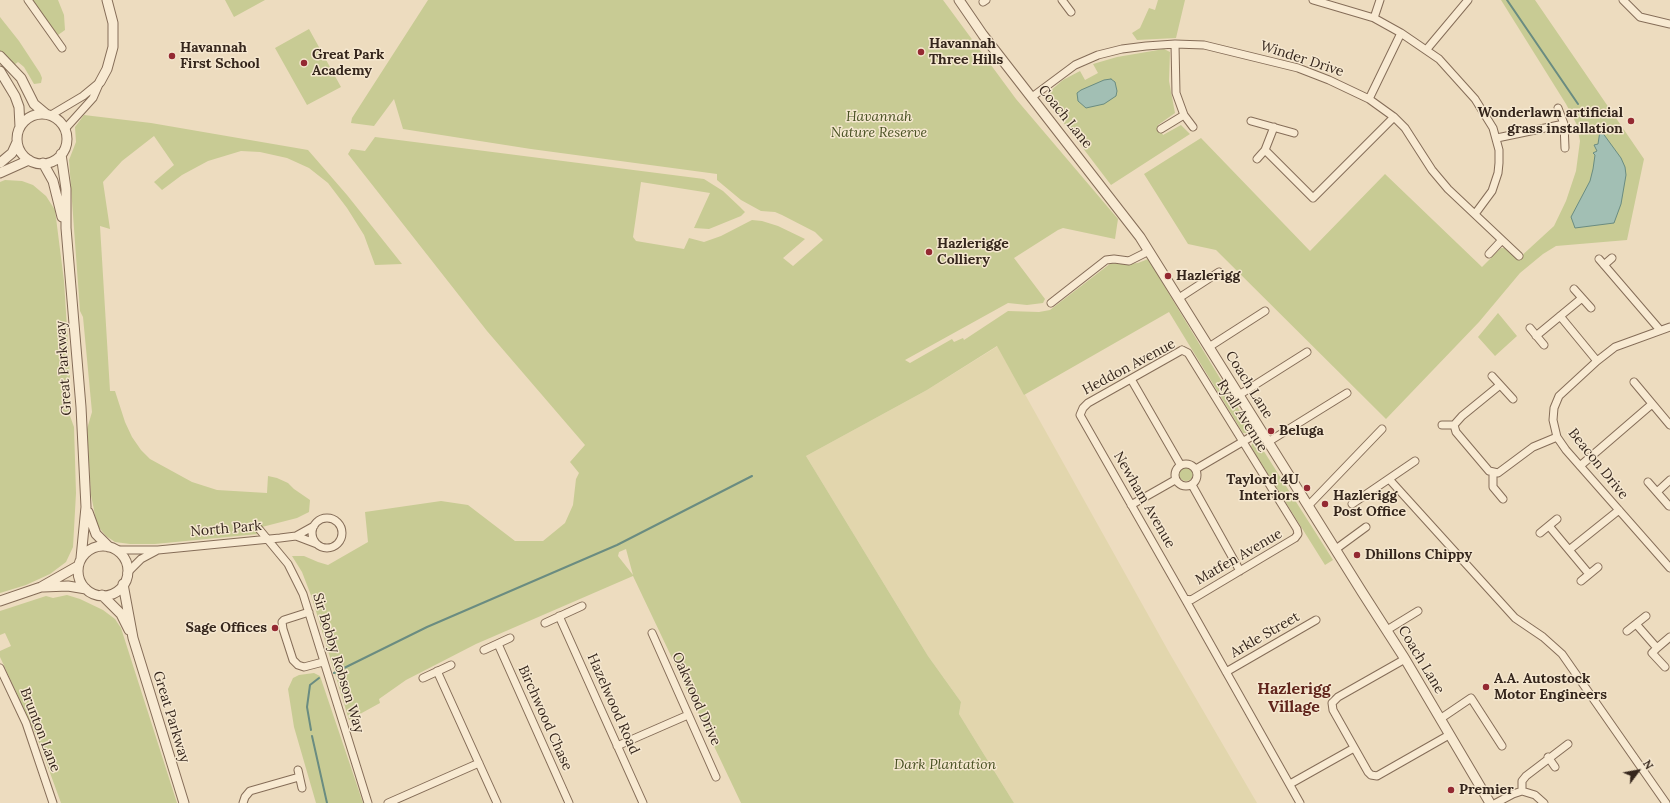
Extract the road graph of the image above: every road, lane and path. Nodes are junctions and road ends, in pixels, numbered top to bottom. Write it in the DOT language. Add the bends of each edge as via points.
graph roads {
  1 [pos="28,0"];
  2 [pos="107,0"];
  3 [pos="959,0"];
  4 [pos="1063,0"];
  5 [pos="1313,0"];
  6 [pos="1380,0"];
  7 [pos="1468,0"];
  8 [pos="1623,0"];
  9 [pos="1070,12"];
  10 [pos="1374,18"];
  11 [pos="1670,24"];
  12 [pos="50,31"];
  13 [pos="1401,33"];
  14 [pos="43,36"];
  15 [pos="1175,44"];
  16 [pos="62,48"];
  17 [pos="1426,49"];
  18 [pos="0,56"];
  19 [pos="0,71"];
  20 [pos="100,82"];
  21 [pos="1032,97"];
  22 [pos="1369,98"];
  23 [pos="1558,108"];
  24 [pos="48,115"];
  25 [pos="1184,115"];
  26 [pos="1394,117"];
  27 [pos="1251,121"];
  28 [pos="1564,124"];
  29 [pos="20,127"];
  30 [pos="1193,127"];
  31 [pos="1274,127"];
  32 [pos="65,129"];
  33 [pos="1161,129"];
  34 [pos="1294,133"];
  35 [pos="1496,138"];
  36 [pos="17,142"];
  37 [pos="1565,148"];
  38 [pos="1266,150"];
  39 [pos="61,154"];
  40 [pos="1257,159"];
  41 [pos="29,160"];
  42 [pos="0,163"];
  43 [pos="43,163"];
  44 [pos="0,173"];
  45 [pos="1475,214"];
  46 [pos="66,228"];
  47 [pos="1502,240"];
  48 [pos="1149,251"];
  49 [pos="1489,254"];
  50 [pos="1519,256"];
  51 [pos="1612,258"];
  52 [pos="1599,259"];
  53 [pos="1604,265"];
  54 [pos="1219,272"];
  55 [pos="1574,289"];
  56 [pos="1179,298"];
  57 [pos="1582,298"];
  58 [pos="1052,303"];
  59 [pos="1591,308"];
  60 [pos="1264,311"];
  61 [pos="1560,316"];
  62 [pos="1670,327"];
  63 [pos="1530,328"];
  64 [pos="1660,330"];
  65 [pos="1536,336"];
  66 [pos="1544,345"];
  67 [pos="1209,347"];
  68 [pos="1307,352"];
  69 [pos="1188,353"];
  70 [pos="1597,361"];
  71 [pos="1492,376"];
  72 [pos="1131,379"];
  73 [pos="1634,382"];
  74 [pos="1500,385"];
  75 [pos="1347,393"];
  76 [pos="1239,395"];
  77 [pos="1513,399"];
  78 [pos="1652,404"];
  79 [pos="1083,408"];
  80 [pos="1442,425"];
  81 [pos="1454,425"];
  82 [pos="1670,426"];
  83 [pos="1382,429"];
  84 [pos="1261,431"];
  85 [pos="1557,437"];
  86 [pos="1243,442"];
  87 [pos="1268,442"];
  88 [pos="1415,461"];
  89 [pos="1180,464"];
  90 [pos="1580,466"];
  91 [pos="1196,469"];
  92 [pos="1493,473"];
  93 [pos="1389,479"];
  94 [pos="1175,480"];
  95 [pos="1670,480"];
  96 [pos="1648,482"];
  97 [pos="1192,484"];
  98 [pos="1657,492"];
  99 [pos="1503,499"];
  100 [pos="1352,504"];
  101 [pos="1131,505"];
  102 [pos="1308,506"];
  103 [pos="1669,506"];
  104 [pos="86,507"];
  105 [pos="1618,510"];
  106 [pos="1557,519"];
  107 [pos="314,526"];
  108 [pos="1549,526"];
  109 [pos="1366,527"];
  110 [pos="259,529"];
  111 [pos="1540,533"];
  112 [pos="1298,534"];
  113 [pos="296,536"];
  114 [pos="268,538"];
  115 [pos="317,544"];
  116 [pos="113,548"];
  117 [pos="158,550"];
  118 [pos="1336,550"];
  119 [pos="1569,550"];
  120 [pos="1667,559"];
  121 [pos="80,562"];
  122 [pos="1598,567"];
  123 [pos="1670,568"];
  124 [pos="1240,571"];
  125 [pos="127,573"];
  126 [pos="1589,574"];
  127 [pos="1581,581"];
  128 [pos="123,584"];
  129 [pos="41,587"];
  130 [pos="86,589"];
  131 [pos="102,595"];
  132 [pos="1188,600"];
  133 [pos="0,601"];
  134 [pos="582,606"];
  135 [pos="1418,611"];
  136 [pos="309,612"];
  137 [pos="559,616"];
  138 [pos="1646,616"];
  139 [pos="1316,620"];
  140 [pos="545,623"];
  141 [pos="1636,624"];
  142 [pos="1387,630"];
  143 [pos="1627,631"];
  144 [pos="652,633"];
  145 [pos="1670,637"];
  146 [pos="133,638"];
  147 [pos="510,638"];
  148 [pos="498,644"];
  149 [pos="1657,648"];
  150 [pos="484,650"];
  151 [pos="1405,659"];
  152 [pos="323,662"];
  153 [pos="451,665"];
  154 [pos="1665,667"];
  155 [pos="0,668"];
  156 [pos="437,671"];
  157 [pos="1226,672"];
  158 [pos="423,678"];
  159 [pos="688,715"];
  160 [pos="1440,718"];
  161 [pos="1449,734"];
  162 [pos="1568,744"];
  163 [pos="618,746"];
  164 [pos="1502,746"];
  165 [pos="1354,748"];
  166 [pos="1548,758"];
  167 [pos="478,763"];
  168 [pos="1556,767"];
  169 [pos="716,777"];
  170 [pos="1290,784"];
  171 [pos="302,788"];
  172 [pos="1522,792"];
  173 [pos="54,803"];
  174 [pos="184,803"];
  175 [pos="243,803"];
  176 [pos="368,803"];
  177 [pos="388,803"];
  178 [pos="497,803"];
  179 [pos="569,803"];
  180 [pos="643,803"];
  181 [pos="1300,803"];
  182 [pos="1490,803"];
  183 [pos="1496,803"];
  184 [pos="1544,803"];
  185 [pos="1666,803"];
  1 -- 12 [label="street"];
  2 -- 20 [label="street" via="113,18 113,42 107,69"];
  3 -- 21 [label="street, Coach Lane"];
  4 -- 9 [label="street"];
  5 -- 10 [label="street"];
  6 -- 10 [label="street"];
  7 -- 17 [label="street"];
  8 -- 11 [label="street" via="1640,17"];
  10 -- 13 [label="street"];
  12 -- 14 [label="street"];
  12 -- 16 [label="street"];
  13 -- 17 [label="street"];
  13 -- 22 [label="street"];
  15 -- 21 [label="street, Winder Drive" via="1122,48 1098,55 1076,65"];
  15 -- 22 [label="street, Winder Drive" via="1204,45 1298,68"];
  15 -- 25 [label="street" via="1176,93"];
  17 -- 35 [label="street" via="1439,59 1475,99 1489,120"];
  18 -- 24 [label="street" via="21,78 34,104"];
  19 -- 29 [label="street" via="19,107"];
  20 -- 24 [label="street" via="83,96"];
  20 -- 32 [label="street" via="93,98"];
  21 -- 48 [label="street, Coach Lane" via="1123,213"];
  22 -- 26 [label="street, Winder Drive"];
  23 -- 28 [label="street"];
  24 -- 29 [label="street" via="31,116"];
  24 -- 32 [label="street" via="59,121"];
  25 -- 30 [label="street"];
  25 -- 33 [label="street"];
  26 -- 38 [label="street" via="1313,198"];
  26 -- 45 [label="street, Winder Drive" via="1432,170"];
  27 -- 31 [label="street"];
  28 -- 35 [label="street"];
  28 -- 37 [label="street"];
  29 -- 36 [label="street"];
  31 -- 34 [label="street"];
  31 -- 38 [label="street"];
  32 -- 39 [label="street, Great Parkway" via="66,145"];
  35 -- 45 [label="street" via="1499,150 1498,173 1492,191"];
  36 -- 41 [label="street" via="21,152"];
  36 -- 42 [label="street" via="12,153"];
  38 -- 40 [label="street"];
  39 -- 43 [label="street" via="53,161"];
  39 -- 46 [label="street, Great Parkway" via="66,189"];
  41 -- 43 [label="street"];
  41 -- 44 [label="street"];
  43 -- 46 [label="street, Great Parkway" via="53,181"];
  45 -- 47 [label="street, Winder Drive"];
  46 -- 104 [label="street, Great Parkway" via="81,400"];
  47 -- 49 [label="street"];
  47 -- 50 [label="street, Winder Drive"];
  48 -- 56 [label="street, Coach Lane"];
  48 -- 58 [label="street" via="1129,261 1106,260"];
  51 -- 53 [label="street"];
  52 -- 53 [label="street"];
  53 -- 64 [label="street"];
  54 -- 56 [label="street"];
  55 -- 57 [label="street"];
  56 -- 67 [label="street, Coach Lane"];
  57 -- 59 [label="street"];
  57 -- 61 [label="street"];
  60 -- 67 [label="street"];
  61 -- 65 [label="street"];
  61 -- 70 [label="street"];
  62 -- 64 [label="street, Beacon Drive"];
  63 -- 65 [label="street"];
  64 -- 70 [label="street, Beacon Drive" via="1615,347"];
  65 -- 66 [label="street"];
  67 -- 76 [label="street, Coach Lane"];
  68 -- 76 [label="street"];
  69 -- 72 [label="street, Heddon Avenue" via="1182,350"];
  69 -- 86 [label="street, Ryall Avenue"];
  70 -- 85 [label="street, Beacon Drive" via="1559,396 1553,420"];
  71 -- 74 [label="street"];
  72 -- 79 [label="street, Heddon Avenue"];
  72 -- 89 [label="street"];
  73 -- 78 [label="street"];
  74 -- 77 [label="street"];
  74 -- 81 [label="street"];
  75 -- 87 [label="street"];
  76 -- 84 [label="street, Coach Lane"];
  78 -- 82 [label="street"];
  78 -- 90 [label="street"];
  79 -- 101 [label="street, Newham Avenue" via="1080,415"];
  80 -- 81 [label="street"];
  81 -- 92 [label="street" via="1456,432"];
  83 -- 102 [label="street"];
  84 -- 86 [label="street"];
  84 -- 87 [label="street, Coach Lane"];
  85 -- 90 [label="street, Beacon Drive"];
  85 -- 92 [label="street" via="1532,446 1498,473"];
  86 -- 91 [label="street"];
  86 -- 112 [label="street, Ryall Avenue"];
  87 -- 102 [label="street, Coach Lane"];
  88 -- 93 [label="street"];
  89 -- 91 [label="street" via="1191,464"];
  89 -- 94 [label="street" via="1174,473"];
  90 -- 105 [label="street, Beacon Drive"];
  91 -- 97 [label="street" via="1196,480"];
  92 -- 99 [label="street" via="1493,487"];
  93 -- 100 [label="street"];
  93 -- 185 [label="street" via="1514,618 1543,637 1562,654"];
  94 -- 97 [label="street" via="1180,485"];
  94 -- 101 [label="street"];
  95 -- 98 [label="street"];
  96 -- 98 [label="street"];
  97 -- 124 [label="street"];
  98 -- 103 [label="street"];
  101 -- 132 [label="street, Newham Avenue"];
  102 -- 118 [label="street, Coach Lane"];
  104 -- 116 [label="street, Great Parkway" via="96,534"];
  104 -- 121 [label="street, Great Parkway"];
  105 -- 119 [label="street"];
  105 -- 120 [label="street, Beacon Drive"];
  106 -- 108 [label="street"];
  107 -- 113 [label="street, North Park"];
  107 -- 115 [label="street" via="312,535"];
  107 -- 115 [label="street, North Park" via="321,519 330,518 338,522 342,532 342,538 335,546 326,548"];
  108 -- 111 [label="street"];
  108 -- 119 [label="street"];
  109 -- 118 [label="street"];
  110 -- 114 [label="street, Sir Bobby Robson Way"];
  112 -- 124 [label="street, Matfen Avenue" via="1296,538"];
  113 -- 114 [label="street, North Park"];
  113 -- 115 [label="street, North Park"];
  114 -- 117 [label="street, North Park"];
  114 -- 136 [label="street, Sir Bobby Robson Way" via="293,571"];
  116 -- 117 [label="street, North Park"];
  116 -- 121 [label="street" via="94,547"];
  116 -- 125 [label="street, Great Parkway" via="125,560"];
  117 -- 125 [label="street, North Park" via="141,559"];
  118 -- 142 [label="street, Coach Lane"];
  119 -- 126 [label="street"];
  120 -- 123 [label="street, Beacon Drive"];
  121 -- 129 [label="street"];
  121 -- 130 [label="street, Great Parkway" via="80,579"];
  122 -- 126 [label="street"];
  124 -- 132 [label="street, Matfen Avenue"];
  125 -- 128 [label="street"];
  126 -- 127 [label="street"];
  128 -- 131 [label="street" via="115,592"];
  128 -- 146 [label="street, Great Parkway"];
  129 -- 130 [label="street" via="68,586"];
  129 -- 133 [label="street"];
  130 -- 131 [label="street, Great Parkway"];
  131 -- 146 [label="street, Great Parkway" via="120,614"];
  132 -- 157 [label="street, Newham Avenue"];
  134 -- 137 [label="street"];
  135 -- 142 [label="street"];
  136 -- 152 [label="street, Sir Bobby Robson Way"];
  136 -- 152 [label="street" via="284,620 283,629 293,660 298,666"];
  137 -- 140 [label="street"];
  137 -- 163 [label="street, Hazelwood Road"];
  138 -- 141 [label="street"];
  139 -- 157 [label="street, Arkle Street"];
  141 -- 143 [label="street"];
  141 -- 149 [label="street"];
  142 -- 151 [label="street, Coach Lane"];
  144 -- 159 [label="street, Oakwood Drive"];
  145 -- 149 [label="street"];
  146 -- 174 [label="street, Great Parkway"];
  147 -- 148 [label="street"];
  148 -- 150 [label="street"];
  148 -- 179 [label="street, Birchwood Chase"];
  149 -- 154 [label="street" via="1652,653"];
  151 -- 160 [label="street, Coach Lane"];
  151 -- 165 [label="street" via="1338,697 1332,703 1333,710"];
  152 -- 176 [label="street, Sir Bobby Robson Way"];
  153 -- 156 [label="street"];
  155 -- 173 [label="street, Brunton Lane" via="26,723"];
  156 -- 158 [label="street"];
  156 -- 167 [label="street"];
  157 -- 170 [label="street, Newham Avenue"];
  159 -- 163 [label="street"];
  159 -- 169 [label="street, Oakwood Drive"];
  160 -- 161 [label="street, Coach Lane"];
  160 -- 164 [label="street" via="1471,698"];
  161 -- 165 [label="street" via="1377,776 1368,772"];
  161 -- 182 [label="street, Coach Lane"];
  162 -- 166 [label="street"];
  163 -- 180 [label="street, Hazelwood Road"];
  165 -- 170 [label="street"];
  166 -- 168 [label="street"];
  166 -- 172 [label="street" via="1524,778"];
  167 -- 177 [label="street"];
  167 -- 178 [label="street"];
  170 -- 181 [label="street, Newham Avenue"];
  171 -- 175 [label="street" via="298,774 250,791"];
  172 -- 183 [label="street"];
  172 -- 184 [label="street" via="1535,795"];
}
